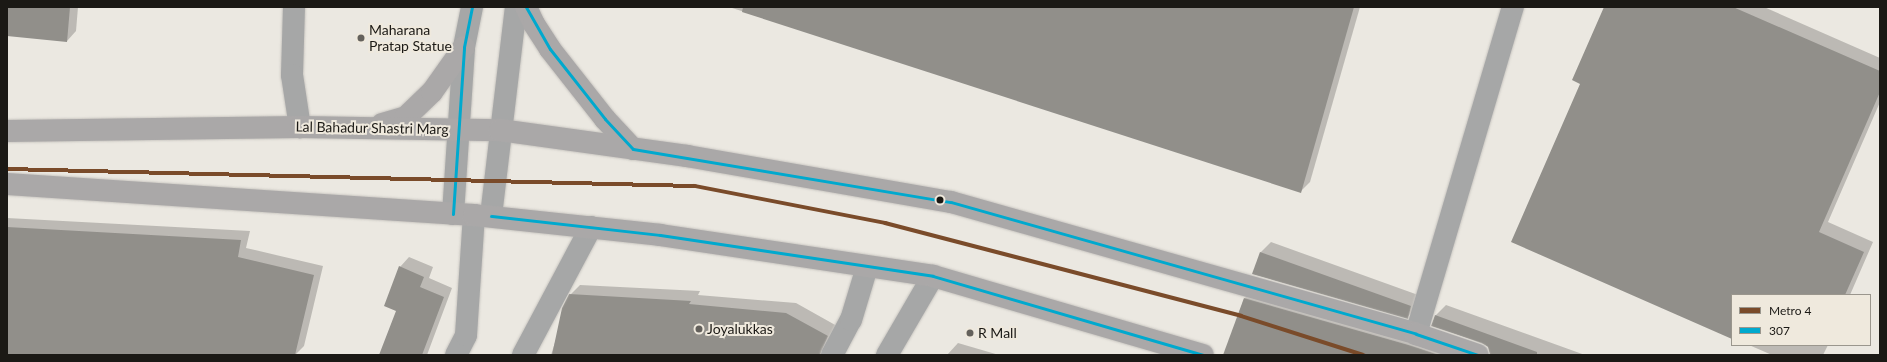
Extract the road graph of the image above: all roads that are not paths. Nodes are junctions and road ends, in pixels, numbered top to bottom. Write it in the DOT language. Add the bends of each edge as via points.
graph roads {
  1 [pos="294,7"];
  2 [pos="472,7"];
  3 [pos="516,7"];
  4 [pos="526,7"];
  5 [pos="1513,7"];
  6 [pos="464,47"];
  7 [pos="300,127"];
  8 [pos="370,128"];
  9 [pos="458,129"];
  10 [pos="7,130"];
  11 [pos="500,130"];
  12 [pos="633,148"];
  13 [pos="7,184"];
  14 [pos="473,215"];
  15 [pos="591,227"];
  16 [pos="867,266"];
  17 [pos="933,276"];
  18 [pos="1416,334"];
  19 [pos="456,355"];
  20 [pos="523,355"];
  21 [pos="832,355"];
  22 [pos="887,355"];
  23 [pos="1203,355"];
  24 [pos="1478,355"];
  1 -- 7 [label="street" via="292,75"];
  2 -- 6 [label="street"];
  3 -- 11 [label="street"];
  4 -- 12 [label="main road" via="550,48 605,119"];
  5 -- 18 [label="street"];
  6 -- 8 [label="main road" via="432,92 406,117"];
  6 -- 9 [label="street"];
  7 -- 8 [label="main road, Lal Bahadur Shastri Marg"];
  7 -- 10 [label="main road, Lal Bahadur Shastri Marg"];
  8 -- 9 [label="main road, Lal Bahadur Shastri Marg"];
  9 -- 11 [label="main road, Lal Bahadur Shastri Marg"];
  9 -- 14 [label="street"];
  11 -- 12 [label="main road, Lal Bahadur Shastri Marg"];
  11 -- 14 [label="street"];
  12 -- 18 [label="main road, Lal Bahadur Shastri Marg" via="951,202"];
  13 -- 14 [label="main road"];
  14 -- 15 [label="main road"];
  14 -- 19 [label="street" via="466,335"];
  15 -- 16 [label="main road"];
  15 -- 20 [label="street"];
  16 -- 17 [label="main road"];
  16 -- 21 [label="street" via="851,320"];
  17 -- 22 [label="street"];
  17 -- 23 [label="main road"];
  18 -- 24 [label="main road, Lal Bahadur Shastri Marg"];
}
